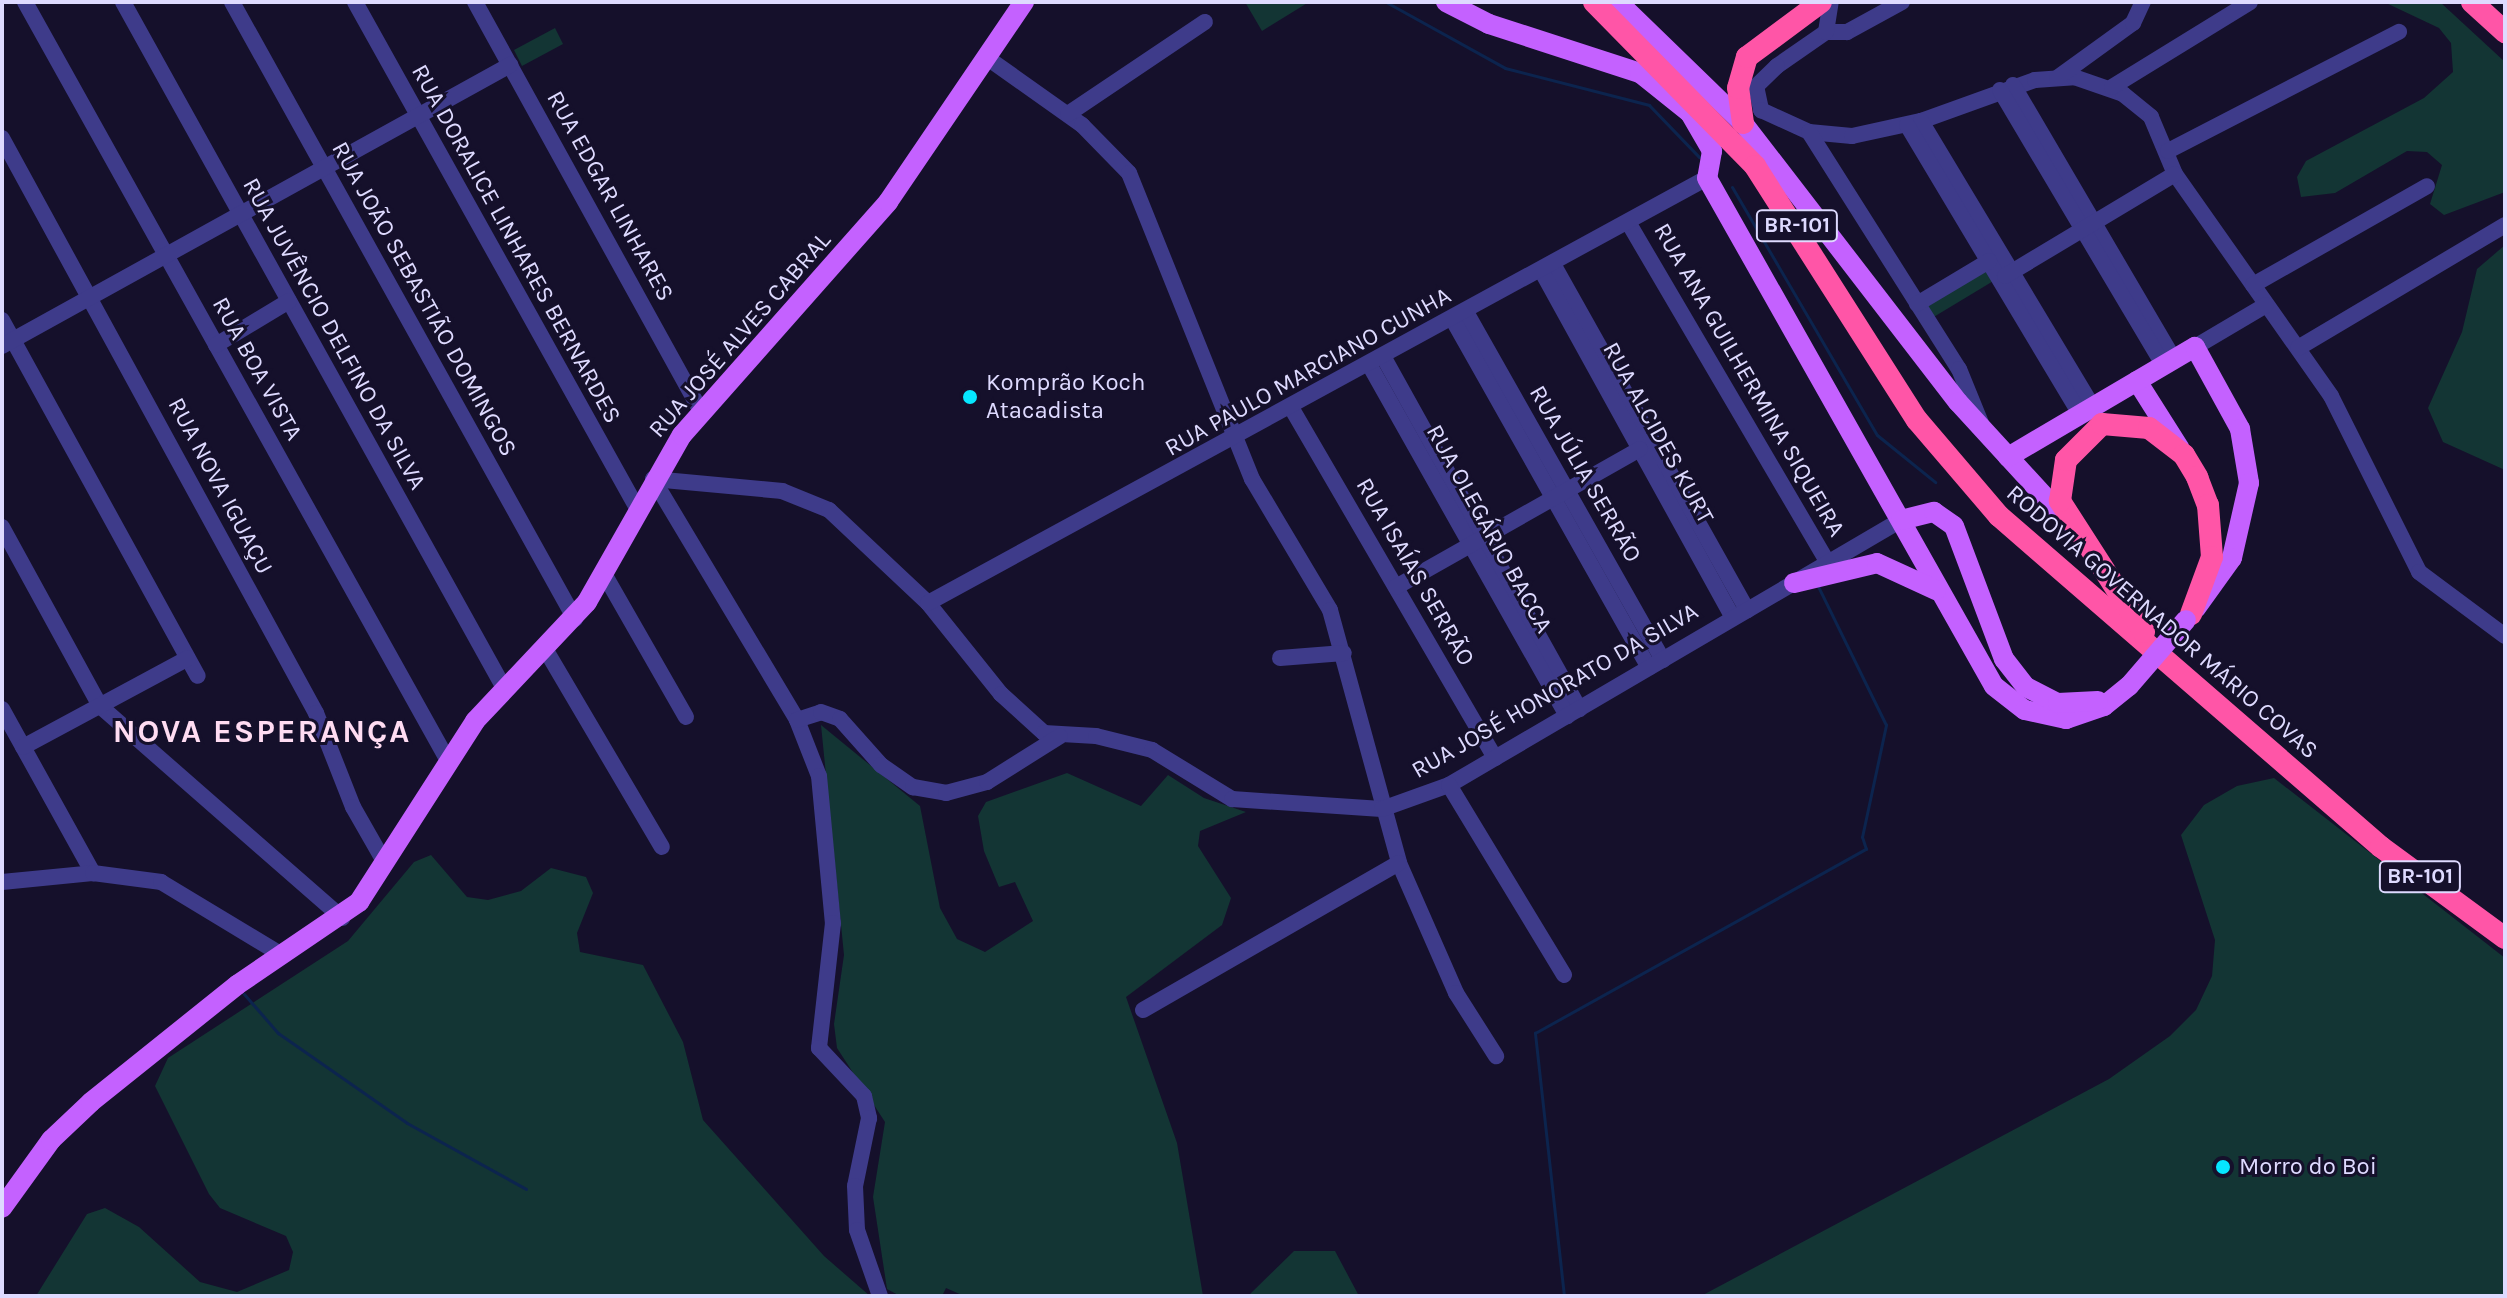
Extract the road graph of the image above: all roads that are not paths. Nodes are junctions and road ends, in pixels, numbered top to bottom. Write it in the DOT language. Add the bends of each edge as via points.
graph roads {
  1 [pos="25,2"];
  2 [pos="123,2"];
  3 [pos="232,2"];
  4 [pos="355,2"];
  5 [pos="475,2"];
  6 [pos="1024,2"];
  7 [pos="1446,2"];
  8 [pos="1594,2"];
  9 [pos="1618,2"];
  10 [pos="1821,2"];
  11 [pos="1831,2"];
  12 [pos="1902,2"];
  13 [pos="2143,2"];
  14 [pos="2250,2"];
  15 [pos="2472,2"];
  16 [pos="1205,22"];
  17 [pos="1826,32"];
  18 [pos="2399,32"];
  19 [pos="2505,32"];
  20 [pos="986,57"];
  21 [pos="510,65"];
  22 [pos="2057,78"];
  23 [pos="2006,87"];
  24 [pos="2112,87"];
  25 [pos="1068,114"];
  26 [pos="418,115"];
  27 [pos="1743,123"];
  28 [pos="1914,123"];
  29 [pos="1809,132"];
  30 [pos="2,138"];
  31 [pos="2168,151"];
  32 [pos="324,168"];
  33 [pos="2175,174"];
  34 [pos="1707,178"];
  35 [pos="2427,186"];
  36 [pos="240,214"];
  37 [pos="1628,222"];
  38 [pos="2505,225"];
  39 [pos="2088,226"];
  40 [pos="166,255"];
  41 [pos="1989,261"];
  42 [pos="1547,267"];
  43 [pos="2006,275"];
  44 [pos="2253,285"];
  45 [pos="91,297"];
  46 [pos="289,301"];
  47 [pos="1917,304"];
  48 [pos="2266,305"];
  49 [pos="1460,316"];
  50 [pos="2,320"];
  51 [pos="8,343"];
  52 [pos="216,345"];
  53 [pos="2195,347"];
  54 [pos="2298,348"];
  55 [pos="1377,362"];
  56 [pos="2169,362"];
  57 [pos="2137,381"];
  58 [pos="2115,394"];
  59 [pos="1292,409"];
  60 [pos="2087,411"];
  61 [pos="702,413"];
  62 [pos="1984,432"];
  63 [pos="1236,441"];
  64 [pos="1641,441"];
  65 [pos="2075,444"];
  66 [pos="2184,455"];
  67 [pos="2008,457"];
  68 [pos="653,479"];
  69 [pos="1560,494"];
  70 [pos="637,508"];
  71 [pos="1901,520"];
  72 [pos="2069,523"];
  73 [pos="2,527"];
  74 [pos="1477,541"];
  75 [pos="1836,561"];
  76 [pos="603,572"];
  77 [pos="1794,583"];
  78 [pos="1396,587"];
  79 [pos="1941,593"];
  80 [pos="928,603"];
  81 [pos="1740,614"];
  82 [pos="2189,617"];
  83 [pos="575,619"];
  84 [pos="2505,636"];
  85 [pos="544,647"];
  86 [pos="1344,653"];
  87 [pos="188,658"];
  88 [pos="1280,658"];
  89 [pos="1656,664"];
  90 [pos="198,676"];
  91 [pos="504,688"];
  92 [pos="2127,689"];
  93 [pos="2199,692"];
  94 [pos="100,706"];
  95 [pos="2,709"];
  96 [pos="1573,713"];
  97 [pos="686,717"];
  98 [pos="797,720"];
  99 [pos="1060,736"];
  100 [pos="23,747"];
  101 [pos="1495,758"];
  102 [pos="447,759"];
  103 [pos="1449,785"];
  104 [pos="1382,809"];
  105 [pos="662,847"];
  106 [pos="385,863"];
  107 [pos="1399,863"];
  108 [pos="93,873"];
  109 [pos="2,882"];
  110 [pos="342,918"];
  111 [pos="2505,938"];
  112 [pos="282,955"];
  113 [pos="1564,975"];
  114 [pos="1143,1010"];
  115 [pos="1496,1056"];
  116 [pos="2,1208"];
  117 [pos="880,1296"];
  1 -- 40 [label="street, RUA BOA VISTA"];
  2 -- 36 [label="street, RUA JUVÊNCIO DELFINO DA SILVA"];
  3 -- 32 [label="street, RUA JOÃO SEBASTIÃO DOMINGOS"];
  4 -- 26 [label="street, RUA DORALICE LINHARES BERNARDES"];
  5 -- 21 [label="street, RUA EDGAR LINHARES"];
  6 -- 20 [label="main road, RUA JOSÉ ALVES CABRAL"];
  7 -- 34 [label="main road" via="1653,80 1707,136"];
  8 -- 93 [label="highway, RODOVIA GOVERNADOR MÁRIO COVAS / BR-101" via="1762,175 1878,362 1967,482 2035,552"];
  9 -- 27 [label="main road"];
  10 -- 27 [label="highway" via="1747,57 1738,88"];
  11 -- 17 [label="street"];
  12 -- 17 [label="street" via="1847,32"];
  13 -- 22 [label="street" via="2133,23"];
  14 -- 24 [label="street"];
  15 -- 19 [label="highway"];
  16 -- 25 [label="street"];
  17 -- 29 [label="street" via="1756,86 1768,117"];
  18 -- 31 [label="street"];
  20 -- 25 [label="street"];
  20 -- 61 [label="main road, RUA JOSÉ ALVES CABRAL" via="888,202"];
  21 -- 26 [label="street"];
  21 -- 61 [label="street, RUA EDGAR LINHARES"];
  22 -- 23 [label="street"];
  22 -- 24 [label="street"];
  23 -- 28 [label="street"];
  23 -- 39 [label="street"];
  24 -- 31 [label="street" via="2151,117"];
  25 -- 63 [label="street" via="1129,173"];
  26 -- 32 [label="street"];
  26 -- 70 [label="street, RUA DORALICE LINHARES BERNARDES"];
  27 -- 62 [label="main road"];
  28 -- 29 [label="street" via="1852,136"];
  28 -- 41 [label="street"];
  28 -- 43 [label="street"];
  29 -- 47 [label="street"];
  30 -- 45 [label="street, RUA NOVA IGUAÇU"];
  31 -- 33 [label="street"];
  32 -- 36 [label="street"];
  32 -- 83 [label="street, RUA JOÃO SEBASTIÃO DOMINGOS"];
  33 -- 39 [label="street"];
  33 -- 44 [label="street"];
  34 -- 37 [label="street, RUA PAULO MARCIANO CUNHA"];
  34 -- 71 [label="main road"];
  35 -- 44 [label="street"];
  36 -- 40 [label="street"];
  36 -- 46 [label="street, RUA JUVÊNCIO DELFINO DA SILVA"];
  37 -- 42 [label="street, RUA PAULO MARCIANO CUNHA"];
  37 -- 75 [label="street, RUA ANA GUILHERMINA SIQUEIRA"];
  38 -- 54 [label="street"];
  39 -- 43 [label="street"];
  39 -- 56 [label="street"];
  40 -- 45 [label="street"];
  40 -- 52 [label="street, RUA BOA VISTA"];
  41 -- 43 [label="street"];
  41 -- 47 [label="street"];
  42 -- 49 [label="street, RUA PAULO MARCIANO CUNHA"];
  42 -- 64 [label="street, RUA ALCIDES KURT"];
  43 -- 60 [label="street"];
  44 -- 48 [label="street"];
  45 -- 51 [label="street"];
  45 -- 106 [label="street, RUA NOVA IGUAÇU" via="316,713 353,807"];
  46 -- 52 [label="street"];
  46 -- 91 [label="street, RUA JUVÊNCIO DELFINO DA SILVA"];
  47 -- 62 [label="street" via="1959,369"];
  48 -- 53 [label="street"];
  48 -- 54 [label="street"];
  49 -- 55 [label="street, RUA PAULO MARCIANO CUNHA"];
  49 -- 69 [label="street, RUA JÚLIA SERRÃO"];
  50 -- 51 [label="street"];
  51 -- 87 [label="street"];
  52 -- 102 [label="street, RUA BOA VISTA"];
  53 -- 56 [label="main road"];
  53 -- 82 [label="main road" via="2240,429 2249,483 2232,558"];
  54 -- 84 [label="street" via="2343,415 2419,572"];
  55 -- 59 [label="street, RUA PAULO MARCIANO CUNHA"];
  55 -- 74 [label="street, RUA OLEGÁRIO BACCA"];
  56 -- 57 [label="main road"];
  57 -- 58 [label="main road"];
  57 -- 66 [label="main road"];
  58 -- 60 [label="main road"];
  58 -- 65 [label="main road"];
  59 -- 63 [label="street, RUA PAULO MARCIANO CUNHA"];
  59 -- 78 [label="street, RUA ISAÍAS SERRÃO"];
  60 -- 67 [label="main road"];
  61 -- 68 [label="main road, RUA JOSÉ ALVES CABRAL"];
  62 -- 67 [label="main road"];
  63 -- 80 [label="street, RUA PAULO MARCIANO CUNHA"];
  63 -- 86 [label="street" via="1330,610"];
  64 -- 69 [label="street"];
  64 -- 81 [label="street, RUA ALCIDES KURT"];
  65 -- 66 [label="highway" via="2102,424 2132,422"];
  65 -- 72 [label="highway" via="2060,480"];
  66 -- 82 [label="highway" via="2212,531 2212,557"];
  67 -- 72 [label="main road"];
  68 -- 70 [label="main road, RUA JOSÉ ALVES CABRAL"];
  68 -- 80 [label="street, RUA JOSÉ HONORATO DA SILVA" via="812,500"];
  68 -- 98 [label="street"];
  69 -- 74 [label="street"];
  69 -- 89 [label="street, RUA JÚLIA SERRÃO"];
  70 -- 76 [label="main road, RUA JOSÉ ALVES CABRAL"];
  71 -- 75 [label="street"];
  71 -- 79 [label="main road"];
  71 -- 92 [label="main road" via="1934,512 1954,526 2004,659 2026,687 2077,704"];
  72 -- 93 [label="highway" via="2129,614"];
  73 -- 94 [label="street"];
  74 -- 78 [label="street"];
  74 -- 96 [label="street, RUA OLEGÁRIO BACCA"];
  75 -- 77 [label="main road"];
  75 -- 79 [label="main road" via="1888,564"];
  76 -- 83 [label="main road, RUA JOSÉ ALVES CABRAL"];
  76 -- 97 [label="street"];
  77 -- 81 [label="street, RUA JOSÉ HONORATO DA SILVA"];
  78 -- 101 [label="street, RUA ISAÍAS SERRÃO"];
  79 -- 92 [label="main road" via="1985,674 2025,710 2066,719"];
  80 -- 99 [label="street, RUA JOSÉ HONORATO DA SILVA" via="1024,720"];
  81 -- 89 [label="street, RUA JOSÉ HONORATO DA SILVA"];
  82 -- 92 [label="main road, bridge"];
  83 -- 85 [label="main road, RUA JOSÉ ALVES CABRAL"];
  85 -- 91 [label="main road, RUA JOSÉ ALVES CABRAL"];
  85 -- 105 [label="street"];
  86 -- 88 [label="street"];
  86 -- 104 [label="street"];
  87 -- 90 [label="street"];
  87 -- 94 [label="street"];
  89 -- 96 [label="street, RUA JOSÉ HONORATO DA SILVA"];
  91 -- 102 [label="main road, RUA JOSÉ ALVES CABRAL"];
  93 -- 111 [label="highway, RODOVIA GOVERNADOR MÁRIO COVAS / BR-101" via="2381,847"];
  94 -- 100 [label="street"];
  94 -- 110 [label="street"];
  95 -- 100 [label="street"];
  96 -- 101 [label="street, RUA JOSÉ HONORATO DA SILVA"];
  98 -- 99 [label="street" via="821,712 840,719 881,765 913,787 946,793 987,782"];
  98 -- 117 [label="street" via="825,798 833,923 819,1048 864,1096 869,1118 855,1186 857,1230"];
  99 -- 104 [label="street, RUA JOSÉ HONORATO DA SILVA" via="1096,736 1152,750 1232,799"];
  100 -- 108 [label="street"];
  101 -- 103 [label="street, RUA JOSÉ HONORATO DA SILVA"];
  102 -- 106 [label="main road, RUA JOSÉ ALVES CABRAL"];
  103 -- 104 [label="street, RUA JOSÉ HONORATO DA SILVA"];
  103 -- 113 [label="street"];
  104 -- 107 [label="street"];
  106 -- 110 [label="main road, RUA JOSÉ ALVES CABRAL"];
  107 -- 114 [label="street"];
  107 -- 115 [label="street" via="1456,993"];
  108 -- 109 [label="street"];
  108 -- 112 [label="street" via="180,889"];
  110 -- 112 [label="main road, RUA JOSÉ ALVES CABRAL"];
  112 -- 116 [label="main road, RUA JOSÉ ALVES CABRAL" via="73,1117"];
}
